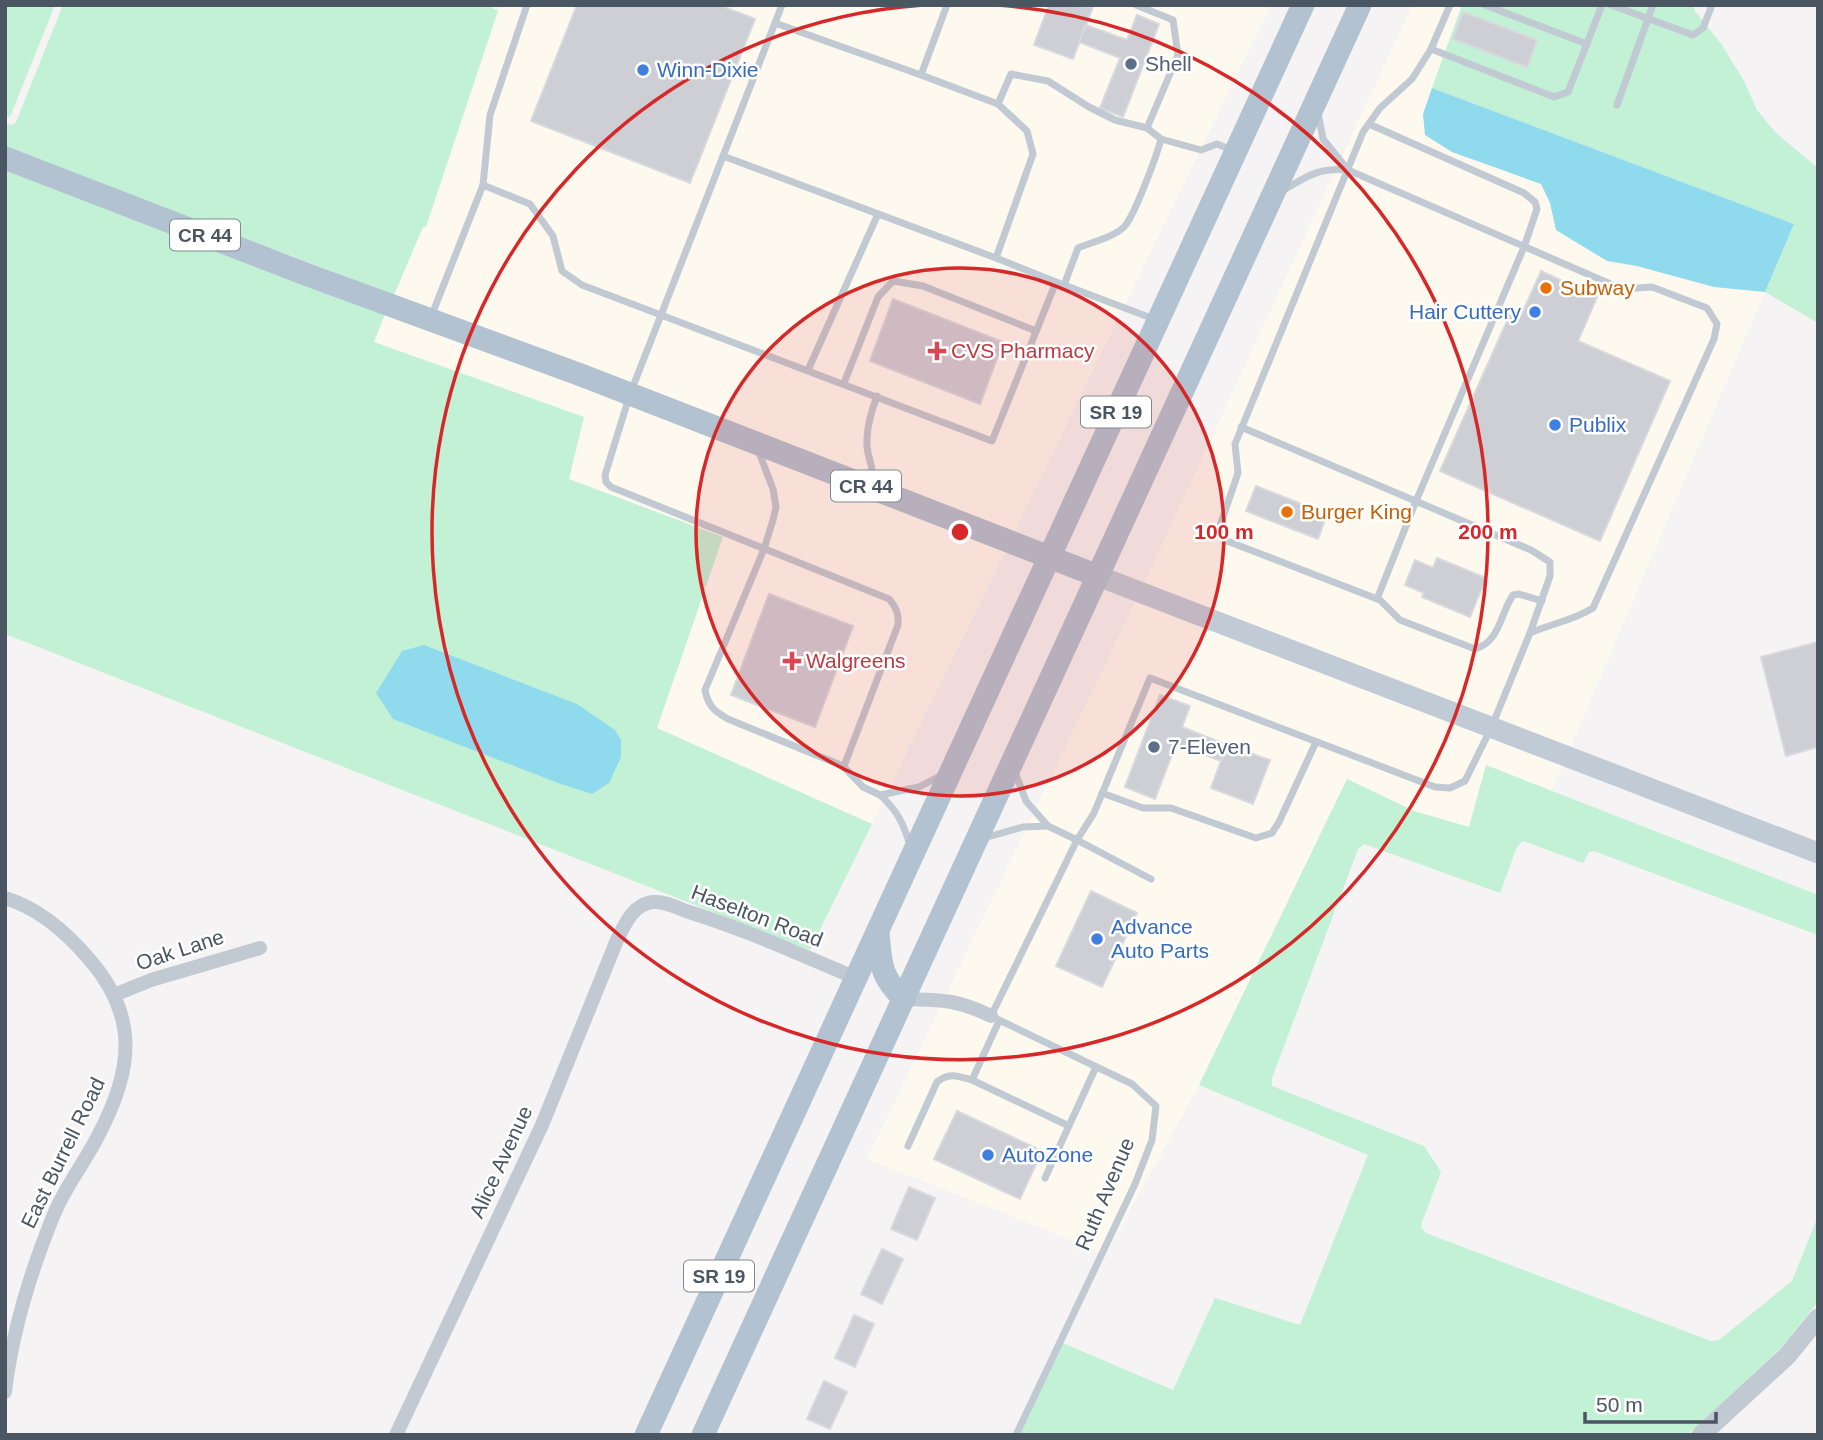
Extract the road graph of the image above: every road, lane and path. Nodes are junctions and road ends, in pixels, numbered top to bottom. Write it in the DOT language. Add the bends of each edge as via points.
graph roads {
  1 [pos="527,5"];
  2 [pos="782,5"];
  3 [pos="947,5"];
  4 [pos="1136,5"];
  5 [pos="1303,5"];
  6 [pos="1354,5"];
  7 [pos="1360,5"];
  8 [pos="1450,5"];
  9 [pos="1485,5"];
  10 [pos="1602,5"];
  11 [pos="1611,5"];
  12 [pos="1653,5"];
  13 [pos="1712,5"];
  14 [pos="1648,20"];
  15 [pos="775,23"];
  16 [pos="1587,44"];
  17 [pos="1431,48"];
  18 [pos="1336,59"];
  19 [pos="921,75"];
  20 [pos="1316,101"];
  21 [pos="998,104"];
  22 [pos="1617,105"];
  23 [pos="1369,124"];
  24 [pos="1147,128"];
  25 [pos="1161,139"];
  26 [pos="1236,152"];
  27 [pos="723,156"];
  28 [pos="5,158"];
  29 [pos="1348,170"];
  30 [pos="484,185"];
  31 [pos="1272,197"];
  32 [pos="878,214"];
  33 [pos="1524,247"];
  34 [pos="996,258"];
  35 [pos="1060,283"];
  36 [pos="661,315"];
  37 [pos="430,320"];
  38 [pos="1158,321"];
  39 [pos="1036,331"];
  40 [pos="808,370"];
  41 [pos="844,383"];
  42 [pos="631,394"];
  43 [pos="877,396"];
  44 [pos="1241,427"];
  45 [pos="756,443"];
  46 [pos="867,487"];
  47 [pos="1416,501"];
  48 [pos="764,548"];
  49 [pos="1049,558"];
  50 [pos="1098,576"];
  51 [pos="1377,599"];
  52 [pos="1542,601"];
  53 [pos="1530,633"];
  54 [pos="1492,726"];
  55 [pos="1316,741"];
  56 [pos="1012,763"];
  57 [pos="844,766"];
  58 [pos="952,769"];
  59 [pos="1102,793"];
  60 [pos="880,795"];
  61 [pos="1048,826"];
  62 [pos="1077,840"];
  63 [pos="976,841"];
  64 [pos="1816,848"];
  65 [pos="912,856"];
  66 [pos="1151,879"];
  67 [pos="5,898"];
  68 [pos="640,906"];
  69 [pos="878,930"];
  70 [pos="260,948"];
  71 [pos="856,978"];
  72 [pos="114,995"];
  73 [pos="904,999"];
  74 [pos="995,1019"];
  75 [pos="1096,1067"];
  76 [pos="972,1080"];
  77 [pos="1069,1126"];
  78 [pos="908,1146"];
  79 [pos="1045,1178"];
  80 [pos="1818,1318"];
  81 [pos="5,1392"];
  82 [pos="397,1435"];
  83 [pos="646,1435"];
  84 [pos="703,1435"];
  85 [pos="1016,1435"];
  86 [pos="1701,1435"];
  1 -- 30 [label="lane" via="490,115"];
  2 -- 15 [label="lane"];
  3 -- 19 [label="lane"];
  4 -- 24 [label="lane" via="1173,19 1178,55"];
  5 -- 26 [label="main road, SR 19"];
  6 -- 18 [label="main road"];
  7 -- 18 [label="main road, SR 19"];
  8 -- 17 [label="lane"];
  9 -- 16 [label="lane"];
  10 -- 16 [label="lane"];
  11 -- 14 [label="lane"];
  12 -- 14 [label="lane"];
  13 -- 14 [label="lane" via="1703,28 1693,34"];
  14 -- 22 [label="lane"];
  15 -- 19 [label="lane"];
  15 -- 27 [label="lane"];
  16 -- 17 [label="lane" via="1568,92 1554,97"];
  17 -- 23 [label="lane" via="1412,79"];
  18 -- 20 [label="main road, SR 19"];
  19 -- 21 [label="lane"];
  20 -- 29 [label="lane" via="1323,139"];
  20 -- 31 [label="main road, SR 19"];
  21 -- 24 [label="lane" via="1011,74 1048,81 1115,120"];
  21 -- 34 [label="lane" via="1027,131 1033,155"];
  23 -- 29 [label="lane"];
  23 -- 33 [label="lane" via="1524,193 1537,209"];
  24 -- 25 [label="lane"];
  25 -- 26 [label="lane" via="1201,150 1217,144"];
  25 -- 35 [label="lane" via="1157,158 1125,226 1078,248"];
  26 -- 38 [label="main road, SR 19"];
  27 -- 32 [label="lane"];
  27 -- 36 [label="lane"];
  28 -- 37 [label="main road, CR 44"];
  29 -- 31 [label="lane" via="1330,169 1303,177"];
  29 -- 33 [label="lane"];
  29 -- 44 [label="lane"];
  30 -- 36 [label="lane" via="530,204 553,236 562,271 582,285"];
  30 -- 37 [label="lane"];
  31 -- 50 [label="main road, SR 19"];
  32 -- 34 [label="lane"];
  32 -- 40 [label="lane"];
  33 -- 47 [label="lane"];
  33 -- 53 [label="lane" via="1622,289 1651,287 1706,308 1717,324 1593,608 1575,619"];
  34 -- 35 [label="lane"];
  35 -- 38 [label="lane"];
  35 -- 39 [label="lane"];
  36 -- 40 [label="lane"];
  36 -- 42 [label="lane"];
  37 -- 42 [label="main road, CR 44"];
  38 -- 49 [label="main road, SR 19"];
  39 -- 41 [label="lane" via="923,286 893,281 878,297"];
  39 -- 43 [label="lane" via="992,441"];
  40 -- 41 [label="lane"];
  41 -- 43 [label="lane"];
  42 -- 45 [label="main road, CR 44"];
  42 -- 48 [label="lane" via="606,482"];
  43 -- 46 [label="lane" via="869,420 867,447 874,471"];
  44 -- 47 [label="lane"];
  44 -- 51 [label="lane" via="1235,444 1238,473 1221,534 1227,541"];
  45 -- 46 [label="main road, CR 44"];
  45 -- 48 [label="lane" via="776,507"];
  46 -- 49 [label="main road, CR 44"];
  47 -- 51 [label="lane"];
  47 -- 52 [label="lane" via="1550,562"];
  48 -- 57 [label="lane" via="888,599 899,616"];
  48 -- 57 [label="lane" via="705,690 707,701 728,719"];
  49 -- 50 [label="main road, CR 44"];
  49 -- 58 [label="main road, SR 19"];
  50 -- 54 [label="main road, CR 44"];
  50 -- 56 [label="main road, SR 19"];
  51 -- 52 [label="lane" via="1400,620 1475,649 1485,646 1497,632 1513,595"];
  52 -- 53 [label="lane"];
  53 -- 54 [label="lane"];
  54 -- 55 [label="lane" via="1465,781 1450,788 1435,787"];
  54 -- 64 [label="main road, CR 44"];
  55 -- 59 [label="lane" via="1279,822 1272,833 1256,838 1171,808 1143,808"];
  55 -- 59 [label="lane" via="1150,678"];
  56 -- 61 [label="lane" via="1026,801"];
  56 -- 63 [label="main road, SR 19"];
  57 -- 60 [label="lane" via="863,787"];
  58 -- 60 [label="lane" via="919,787"];
  58 -- 65 [label="main road, SR 19"];
  59 -- 62 [label="lane"];
  60 -- 65 [label="lane" via="903,822"];
  61 -- 62 [label="lane"];
  61 -- 63 [label="lane" via="1006,830"];
  62 -- 66 [label="lane"];
  62 -- 74 [label="lane"];
  63 -- 73 [label="main road, SR 19"];
  65 -- 69 [label="main road, SR 19"];
  67 -- 72 [label="street, East Burrell Road" via="54,924 99,970"];
  68 -- 71 [label="street, Haselton Road" via="664,903 717,919"];
  68 -- 82 [label="street, Alice Avenue" via="617,940 542,1125"];
  69 -- 71 [label="main road, SR 19"];
  69 -- 73 [label="main road" via="881,969 888,984"];
  70 -- 72 [label="street, Oak Lane"];
  71 -- 83 [label="main road, SR 19"];
  72 -- 81 [label="street, East Burrell Road" via="124,1024 125,1070 99,1136 53,1216 19,1312"];
  73 -- 74 [label="street, Ruth Avenue" via="965,1004"];
  73 -- 84 [label="main road, SR 19"];
  74 -- 75 [label="lane, Ruth Avenue"];
  74 -- 76 [label="lane"];
  75 -- 77 [label="lane"];
  75 -- 85 [label="lane, Ruth Avenue" via="1132,1084 1156,1106 1152,1140"];
  76 -- 77 [label="lane"];
  76 -- 78 [label="lane" via="956,1075 937,1082"];
  77 -- 79 [label="lane"];
  80 -- 86 [label="street" via="1787,1356"];
}
